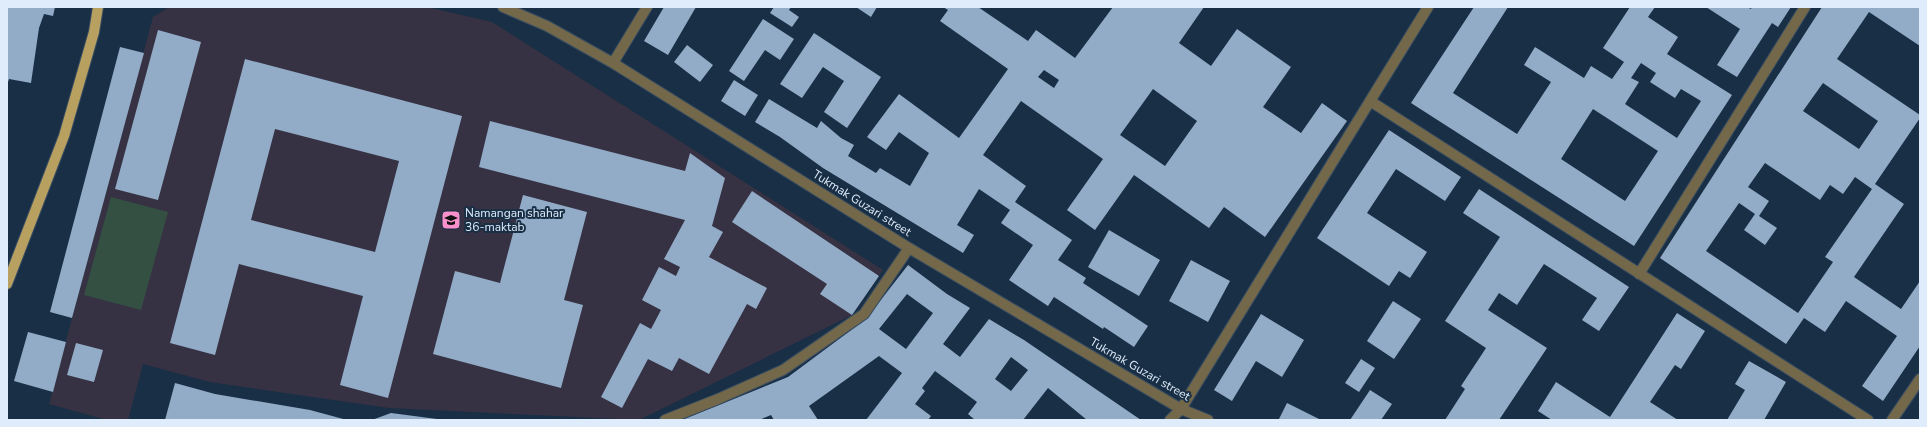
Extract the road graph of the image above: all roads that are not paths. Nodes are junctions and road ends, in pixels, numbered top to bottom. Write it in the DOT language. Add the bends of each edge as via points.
graph roads {
  1 [pos="98,7"];
  2 [pos="503,7"];
  3 [pos="647,7"];
  4 [pos="1428,7"];
  5 [pos="1805,7"];
  6 [pos="613,63"];
  7 [pos="1370,101"];
  8 [pos="909,248"];
  9 [pos="1639,274"];
  10 [pos="8,280"];
  11 [pos="1920,379"];
  12 [pos="1181,409"];
  13 [pos="665,420"];
  14 [pos="1170,420"];
  15 [pos="1208,420"];
  16 [pos="1868,420"];
  17 [pos="1892,420"];
  1 -- 10 [label="main road" via="94,32 64,136"];
  2 -- 6 [label="street, Tukmak Guzari street" via="547,26"];
  3 -- 6 [label="street"];
  4 -- 7 [label="street"];
  5 -- 9 [label="street"];
  6 -- 8 [label="street, Tukmak Guzari street"];
  7 -- 9 [label="street"];
  7 -- 12 [label="street"];
  8 -- 12 [label="street, Tukmak Guzari street"];
  8 -- 13 [label="street" via="864,314 782,370"];
  9 -- 16 [label="street"];
  11 -- 17 [label="street"];
  12 -- 14 [label="street"];
  12 -- 15 [label="street, Tukmak Guzari street"];
}
